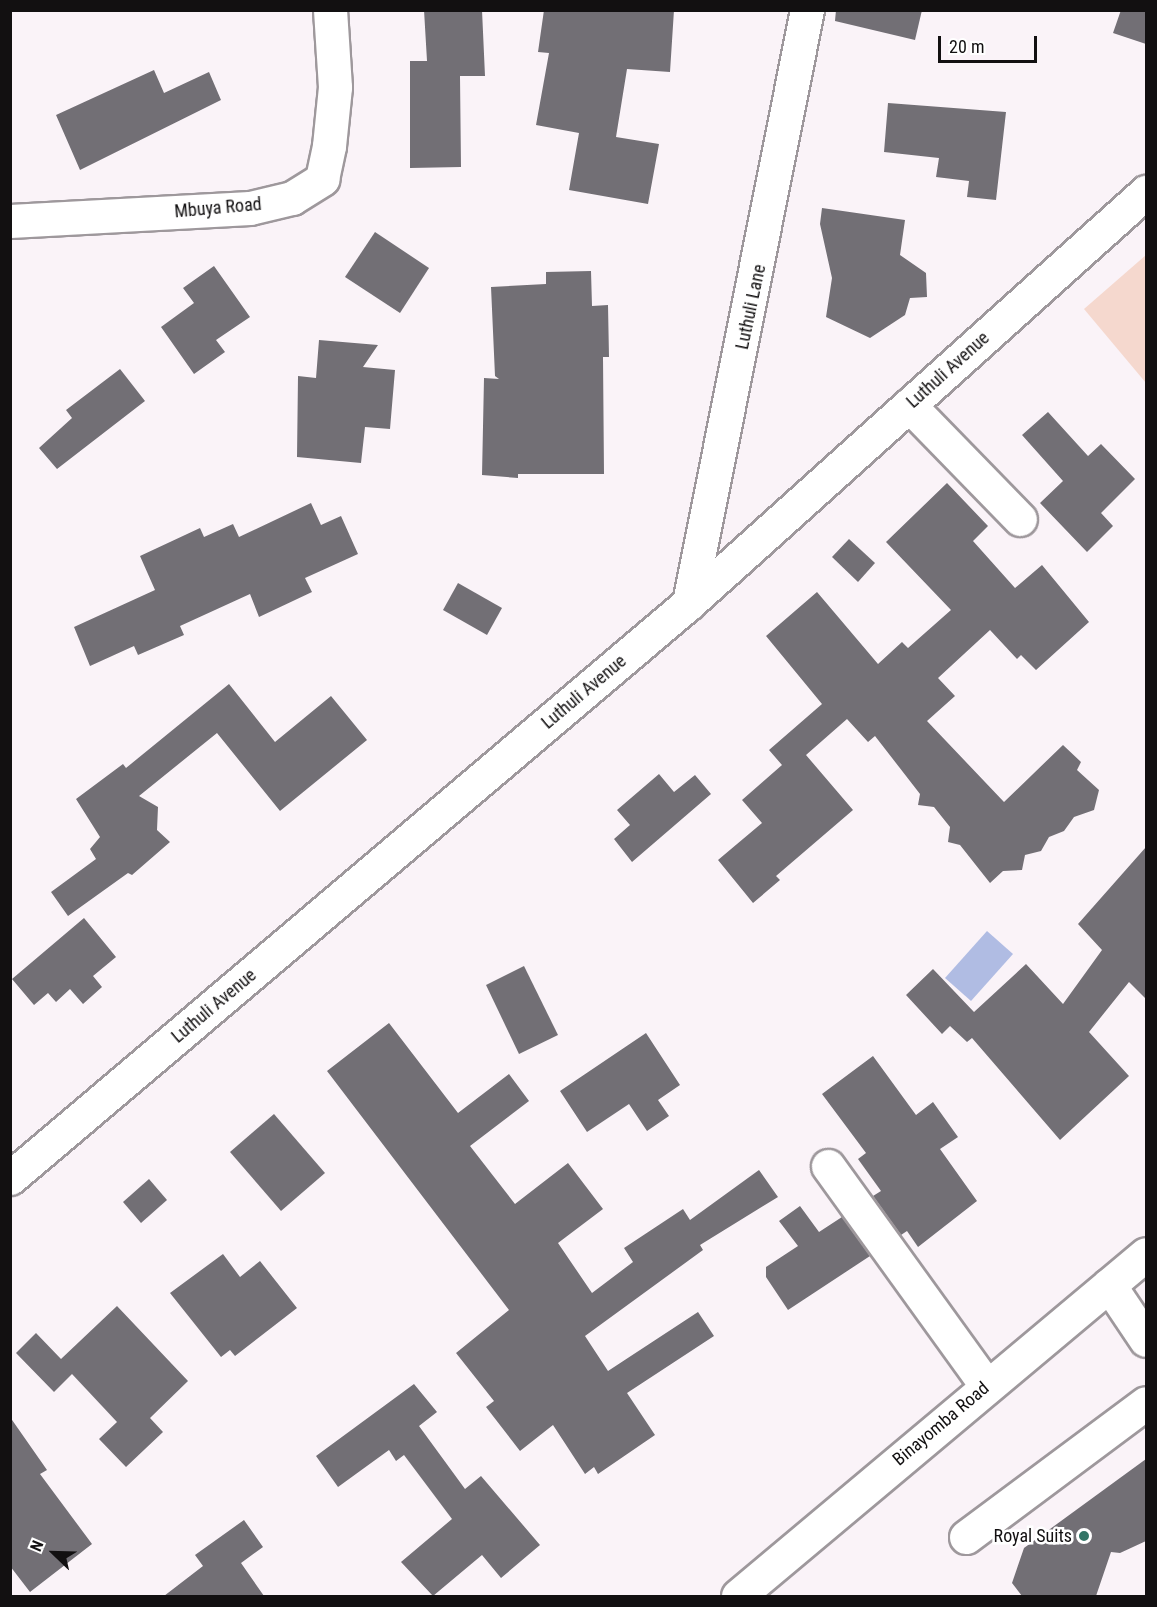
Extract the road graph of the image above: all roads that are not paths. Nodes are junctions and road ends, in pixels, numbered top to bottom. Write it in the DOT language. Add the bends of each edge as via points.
graph roads {
  1 [pos="330,10"];
  2 [pos="807,10"];
  3 [pos="1146,192"];
  4 [pos="10,220"];
  5 [pos="909,405"];
  6 [pos="1020,519"];
  7 [pos="689,603"];
  8 [pos="828,1166"];
  9 [pos="10,1178"];
  10 [pos="1146,1254"];
  11 [pos="1109,1285"];
  12 [pos="1146,1340"];
  13 [pos="986,1385"];
  14 [pos="1146,1403"];
  15 [pos="966,1536"];
  16 [pos="738,1596"];
  1 -- 4 [label="street, Mbuya Road" via="335,87 322,179 292,198 250,208"];
  2 -- 7 [label="street, Luthuli Lane"];
  3 -- 5 [label="street, Luthuli Avenue"];
  5 -- 6 [label="street"];
  5 -- 7 [label="street, Luthuli Avenue"];
  7 -- 9 [label="street, Luthuli Avenue"];
  8 -- 13 [label="street"];
  10 -- 11 [label="street, Binayomba Road"];
  11 -- 12 [label="street"];
  11 -- 13 [label="street, Binayomba Road"];
  13 -- 16 [label="street, Binayomba Road"];
  14 -- 15 [label="street"];
}
